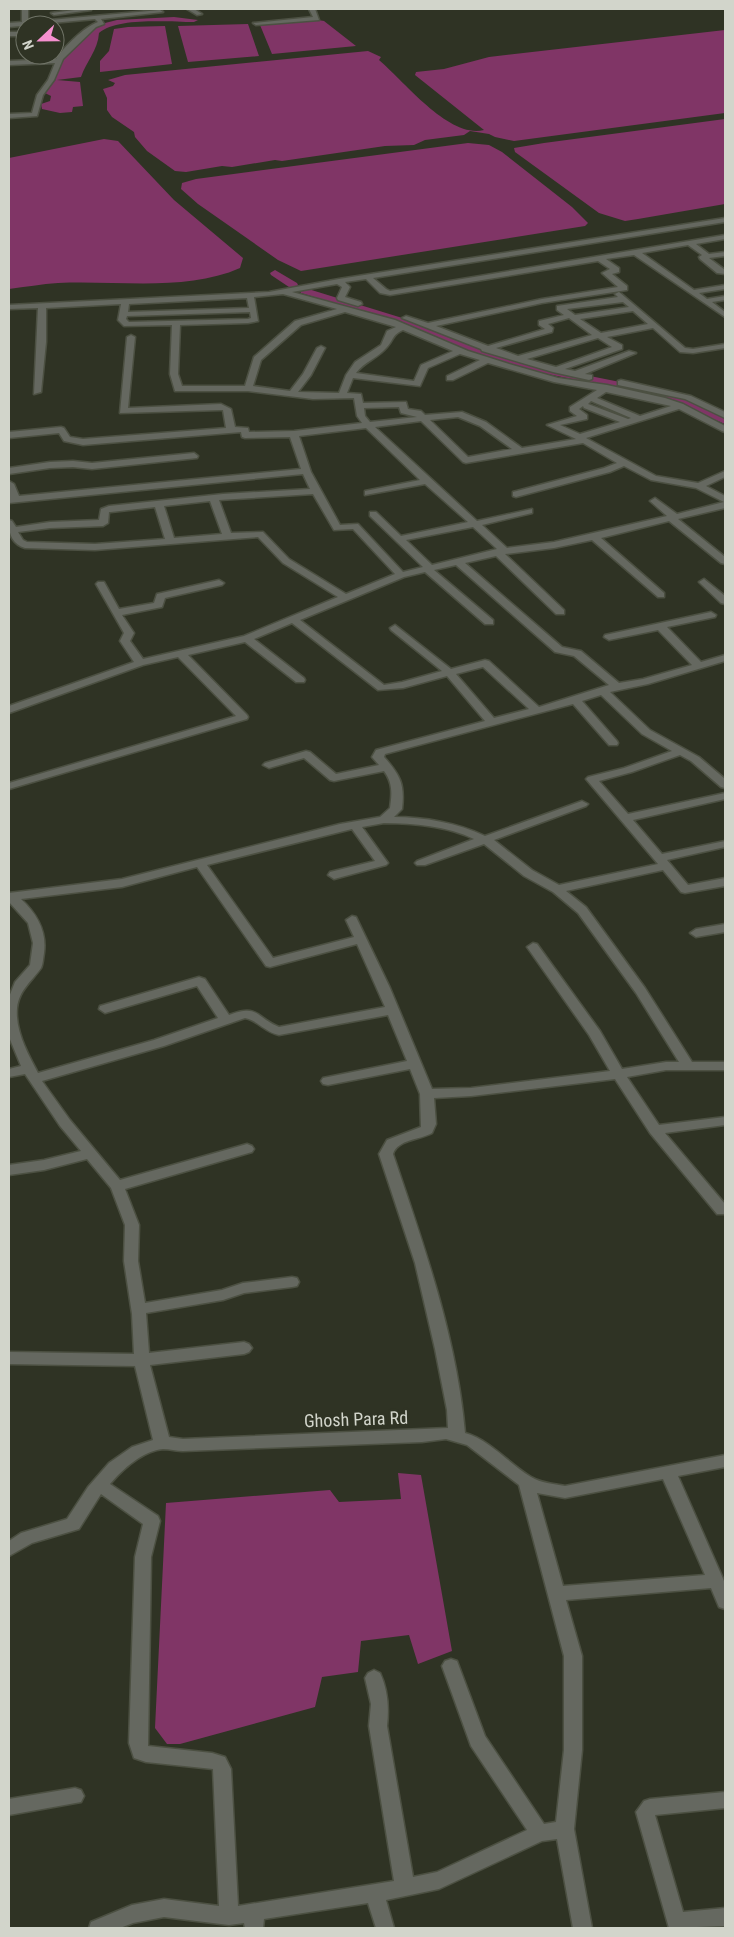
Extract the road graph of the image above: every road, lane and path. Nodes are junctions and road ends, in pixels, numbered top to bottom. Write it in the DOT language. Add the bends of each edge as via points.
graph roads {
  1 [pos="156,9"];
  2 [pos="190,9"];
  3 [pos="312,9"];
  4 [pos="88,10"];
  5 [pos="54,11"];
  6 [pos="200,14"];
  7 [pos="98,18"];
  8 [pos="65,21"];
  9 [pos="256,23"];
  10 [pos="65,53"];
  11 [pos="57,65"];
  12 [pos="9,116"];
  13 [pos="9,121"];
  14 [pos="28,121"];
  15 [pos="725,220"];
  16 [pos="725,237"];
  17 [pos="690,243"];
  18 [pos="536,250"];
  19 [pos="635,252"];
  20 [pos="725,254"];
  21 [pos="708,256"];
  22 [pos="599,258"];
  23 [pos="554,263"];
  24 [pos="725,272"];
  25 [pos="368,277"];
  26 [pos="339,281"];
  27 [pos="725,287"];
  28 [pos="614,291"];
  29 [pos="283,292"];
  30 [pos="693,292"];
  31 [pos="250,296"];
  32 [pos="725,298"];
  33 [pos="624,299"];
  34 [pos="126,301"];
  35 [pos="706,301"];
  36 [pos="42,305"];
  37 [pos="9,307"];
  38 [pos="635,308"];
  39 [pos="346,309"];
  40 [pos="253,310"];
  41 [pos="124,314"];
  42 [pos="725,315"];
  43 [pos="571,317"];
  44 [pos="176,323"];
  45 [pos="655,325"];
  46 [pos="404,326"];
  47 [pos="426,326"];
  48 [pos="598,335"];
  49 [pos="131,337"];
  50 [pos="725,346"];
  51 [pos="321,348"];
  52 [pos="485,349"];
  53 [pos="460,350"];
  54 [pos="632,353"];
  55 [pos="516,359"];
  56 [pos="487,360"];
  57 [pos="556,370"];
  58 [pos="575,374"];
  59 [pos="350,375"];
  60 [pos="450,378"];
  61 [pos="220,388"];
  62 [pos="248,388"];
  63 [pos="607,388"];
  64 [pos="37,392"];
  65 [pos="293,393"];
  66 [pos="342,395"];
  67 [pos="591,398"];
  68 [pos="581,404"];
  69 [pos="360,406"];
  70 [pos="680,406"];
  71 [pos="214,407"];
  72 [pos="725,415"];
  73 [pos="424,419"];
  74 [pos="640,419"];
  75 [pos="628,422"];
  76 [pos="369,426"];
  77 [pos="725,429"];
  78 [pos="231,430"];
  79 [pos="9,434"];
  80 [pos="294,434"];
  81 [pos="581,439"];
  82 [pos="519,450"];
  83 [pos="194,456"];
  84 [pos="624,464"];
  85 [pos="9,471"];
  86 [pos="306,471"];
  87 [pos="725,474"];
  88 [pos="427,481"];
  89 [pos="9,484"];
  90 [pos="699,486"];
  91 [pos="315,491"];
  92 [pos="368,493"];
  93 [pos="516,494"];
  94 [pos="214,498"];
  95 [pos="12,500"];
  96 [pos="725,500"];
  97 [pos="655,501"];
  98 [pos="159,503"];
  99 [pos="725,505"];
  100 [pos="526,508"];
  101 [pos="373,514"];
  102 [pos="673,517"];
  103 [pos="471,521"];
  104 [pos="11,527"];
  105 [pos="594,536"];
  106 [pos="228,537"];
  107 [pos="398,539"];
  108 [pos="170,541"];
  109 [pos="501,552"];
  110 [pos="724,561"];
  111 [pos="458,562"];
  112 [pos="428,568"];
  113 [pos="401,575"];
  114 [pos="704,582"];
  115 [pos="219,583"];
  116 [pos="101,584"];
  117 [pos="661,595"];
  118 [pos="346,598"];
  119 [pos="725,600"];
  120 [pos="560,612"];
  121 [pos="116,614"];
  122 [pos="711,615"];
  123 [pos="294,620"];
  124 [pos="489,622"];
  125 [pos="660,626"];
  126 [pos="395,628"];
  127 [pos="609,637"];
  128 [pos="247,638"];
  129 [pos="180,653"];
  130 [pos="725,658"];
  131 [pos="140,663"];
  132 [pos="699,666"];
  133 [pos="449,672"];
  134 [pos="300,680"];
  135 [pos="617,686"];
  136 [pos="603,691"];
  137 [pos="576,700"];
  138 [pos="9,710"];
  139 [pos="536,710"];
  140 [pos="492,723"];
  141 [pos="614,743"];
  142 [pos="682,751"];
  143 [pos="269,765"];
  144 [pos="387,767"];
  145 [pos="725,785"];
  146 [pos="9,786"];
  147 [pos="725,796"];
  148 [pos="582,804"];
  149 [pos="626,818"];
  150 [pos="384,820"];
  151 [pos="356,825"];
  152 [pos="486,840"];
  153 [pos="725,844"];
  154 [pos="662,862"];
  155 [pos="200,863"];
  156 [pos="421,863"];
  157 [pos="334,875"];
  158 [pos="725,882"];
  159 [pos="557,889"];
  160 [pos="9,897"];
  161 [pos="352,920"];
  162 [pos="725,928"];
  163 [pos="696,933"];
  164 [pos="360,939"];
  165 [pos="533,947"];
  166 [pos="105,1009"];
  167 [pos="393,1010"];
  168 [pos="226,1020"];
  169 [pos="12,1035"];
  170 [pos="414,1064"];
  171 [pos="688,1066"];
  172 [pos="725,1066"];
  173 [pos="9,1073"];
  174 [pos="31,1074"];
  175 [pos="618,1075"];
  176 [pos="328,1082"];
  177 [pos="427,1094"];
  178 [pos="725,1122"];
  179 [pos="655,1130"];
  180 [pos="246,1149"];
  181 [pos="91,1153"];
  182 [pos="9,1170"];
  183 [pos="117,1186"];
  184 [pos="722,1210"];
  185 [pos="292,1282"];
  186 [pos="138,1309"];
  187 [pos="244,1348"];
  188 [pos="9,1358"];
  189 [pos="142,1360"];
  190 [pos="457,1437"];
  191 [pos="162,1443"];
  192 [pos="725,1460"];
  193 [pos="668,1472"];
  194 [pos="526,1482"];
  195 [pos="100,1485"];
  196 [pos="9,1549"];
  197 [pos="716,1581"];
  198 [pos="556,1594"];
  199 [pos="725,1602"];
  200 [pos="452,1666"];
  201 [pos="374,1678"];
  202 [pos="75,1796"];
  203 [pos="725,1800"];
  204 [pos="9,1807"];
  205 [pos="565,1829"];
  206 [pos="540,1833"];
  207 [pos="405,1888"];
  208 [pos="375,1893"];
  209 [pos="229,1916"];
  210 [pos="725,1917"];
  211 [pos="254,1921"];
  212 [pos="677,1925"];
  213 [pos="98,1928"];
  214 [pos="385,1928"];
  215 [pos="583,1928"];
  1 -- 7 [label="street" via="160,12"];
  2 -- 6 [label="street"];
  3 -- 9 [label="street" via="317,19"];
  4 -- 5 [label="street"];
  7 -- 8 [label="street"];
  7 -- 10 [label="street" via="102,23 94,26"];
  11 -- 12 [label="street" via="41,94 35,115"];
  13 -- 14 [label="street"];
  15 -- 18 [label="street"];
  16 -- 17 [label="street"];
  17 -- 19 [label="street"];
  17 -- 21 [label="street"];
  18 -- 23 [label="street"];
  18 -- 25 [label="street"];
  19 -- 22 [label="street"];
  19 -- 30 [label="street"];
  20 -- 21 [label="street"];
  21 -- 24 [label="street" via="703,257"];
  22 -- 25 [label="street" via="390,292 383,291"];
  22 -- 28 [label="street" via="616,270 606,273 624,288"];
  25 -- 26 [label="street"];
  26 -- 29 [label="street"];
  26 -- 47 [label="street" via="346,286 342,300 386,311"];
  27 -- 30 [label="street"];
  28 -- 33 [label="street"];
  28 -- 47 [label="street" via="563,297"];
  29 -- 31 [label="street"];
  29 -- 39 [label="street"];
  30 -- 35 [label="street"];
  31 -- 34 [label="street"];
  31 -- 40 [label="street"];
  32 -- 35 [label="street"];
  33 -- 38 [label="street"];
  33 -- 43 [label="street" via="560,308"];
  34 -- 36 [label="street"];
  34 -- 41 [label="street"];
  35 -- 42 [label="street"];
  36 -- 37 [label="street"];
  36 -- 64 [label="street"];
  38 -- 43 [label="street"];
  38 -- 45 [label="street"];
  39 -- 46 [label="street"];
  39 -- 62 [label="street" via="298,323 257,359"];
  40 -- 41 [label="street"];
  40 -- 44 [label="street" via="255,319 251,321"];
  41 -- 44 [label="street" via="122,320 126,324"];
  43 -- 48 [label="street"];
  43 -- 52 [label="street" via="542,323 549,330"];
  44 -- 61 [label="street" via="176,388"];
  45 -- 48 [label="street"];
  45 -- 50 [label="street" via="683,350"];
  46 -- 53 [label="street"];
  46 -- 59 [label="street" via="388,335 384,346 358,364"];
  47 -- 52 [label="street"];
  48 -- 55 [label="street"];
  48 -- 57 [label="street" via="619,347"];
  49 -- 71 [label="street" via="123,411"];
  51 -- 65 [label="street"];
  52 -- 55 [label="street"];
  53 -- 56 [label="street"];
  53 -- 59 [label="street" via="424,367 417,384"];
  54 -- 58 [label="street"];
  55 -- 57 [label="street"];
  56 -- 60 [label="street"];
  56 -- 63 [label="street" via="557,380"];
  57 -- 58 [label="street"];
  58 -- 72 [label="street" via="657,389 699,402"];
  59 -- 66 [label="street"];
  61 -- 62 [label="street"];
  61 -- 71 [label="street"];
  62 -- 65 [label="street"];
  63 -- 67 [label="street"];
  63 -- 70 [label="street"];
  65 -- 66 [label="street"];
  66 -- 69 [label="street" via="358,396"];
  67 -- 68 [label="street"];
  67 -- 74 [label="street"];
  68 -- 75 [label="street"];
  68 -- 81 [label="street" via="572,410 584,417 550,424"];
  69 -- 73 [label="street" via="403,404 404,410 418,413"];
  69 -- 76 [label="street" via="361,416"];
  70 -- 74 [label="street"];
  70 -- 77 [label="street"];
  71 -- 78 [label="street" via="227,409"];
  73 -- 76 [label="street"];
  73 -- 82 [label="street" via="459,414 482,424"];
  73 -- 82 [label="street" via="465,460"];
  74 -- 75 [label="street"];
  75 -- 81 [label="street"];
  76 -- 80 [label="street"];
  76 -- 88 [label="street"];
  78 -- 79 [label="street" via="83,442 67,439 61,430"];
  78 -- 80 [label="street" via="244,429 245,435"];
  80 -- 86 [label="street"];
  81 -- 82 [label="street"];
  81 -- 84 [label="street"];
  83 -- 85 [label="street" via="92,466 50,465"];
  84 -- 90 [label="street" via="654,478"];
  84 -- 93 [label="street"];
  86 -- 91 [label="street"];
  86 -- 95 [label="street"];
  87 -- 90 [label="street"];
  88 -- 92 [label="street"];
  88 -- 103 [label="street"];
  89 -- 95 [label="street"];
  90 -- 96 [label="street"];
  91 -- 94 [label="street"];
  91 -- 113 [label="street" via="337,528 355,526"];
  94 -- 98 [label="street"];
  94 -- 106 [label="street"];
  97 -- 102 [label="street"];
  98 -- 104 [label="street" via="105,510 104,523"];
  98 -- 108 [label="street"];
  99 -- 102 [label="street"];
  100 -- 103 [label="street"];
  101 -- 107 [label="street"];
  102 -- 105 [label="street"];
  102 -- 110 [label="street"];
  103 -- 107 [label="street"];
  103 -- 109 [label="street"];
  104 -- 108 [label="street" via="24,545 95,548"];
  105 -- 109 [label="street"];
  105 -- 117 [label="street"];
  106 -- 108 [label="street"];
  106 -- 118 [label="street" via="260,534 286,561"];
  107 -- 112 [label="street"];
  109 -- 111 [label="street"];
  109 -- 120 [label="street"];
  111 -- 112 [label="street"];
  111 -- 135 [label="street" via="559,650 577,653"];
  112 -- 113 [label="street"];
  112 -- 124 [label="street"];
  113 -- 118 [label="street"];
  114 -- 119 [label="street"];
  115 -- 121 [label="street" via="160,596 158,605"];
  116 -- 121 [label="street"];
  118 -- 123 [label="street"];
  121 -- 131 [label="street" via="130,633 125,641"];
  122 -- 125 [label="street"];
  123 -- 128 [label="street"];
  123 -- 133 [label="street" via="382,688"];
  125 -- 127 [label="street"];
  125 -- 132 [label="street"];
  126 -- 133 [label="street"];
  128 -- 129 [label="street"];
  128 -- 134 [label="street"];
  129 -- 131 [label="street"];
  129 -- 146 [label="street" via="243,717"];
  130 -- 132 [label="street"];
  131 -- 138 [label="street"];
  132 -- 135 [label="street" via="644,682"];
  133 -- 139 [label="street" via="487,664"];
  133 -- 140 [label="street"];
  135 -- 136 [label="street"];
  136 -- 137 [label="street"];
  136 -- 142 [label="street" via="646,732"];
  137 -- 139 [label="street"];
  137 -- 141 [label="street"];
  139 -- 140 [label="street"];
  140 -- 144 [label="street" via="380,752 378,757"];
  142 -- 145 [label="street" via="708,768"];
  142 -- 149 [label="street" via="592,779"];
  143 -- 144 [label="street" via="306,754 334,778"];
  144 -- 150 [label="street" via="395,777 398,793 396,809"];
  147 -- 149 [label="street"];
  148 -- 152 [label="street"];
  149 -- 154 [label="street"];
  150 -- 151 [label="street"];
  150 -- 152 [label="street" via="410,820 441,826 466,831"];
  151 -- 155 [label="street"];
  151 -- 157 [label="street" via="382,862"];
  152 -- 156 [label="street"];
  152 -- 159 [label="street" via="528,873"];
  153 -- 154 [label="street"];
  154 -- 158 [label="street" via="685,889"];
  154 -- 159 [label="street"];
  155 -- 160 [label="street" via="122,883"];
  155 -- 164 [label="street" via="270,963"];
  159 -- 171 [label="street" via="582,910 641,991"];
  160 -- 169 [label="street" via="34,922 39,943 36,966 21,982 11,1007"];
  161 -- 164 [label="street"];
  162 -- 163 [label="street"];
  164 -- 167 [label="street"];
  165 -- 175 [label="street" via="595,1034"];
  166 -- 168 [label="street" via="199,981"];
  167 -- 168 [label="street" via="279,1030 273,1030 250,1014"];
  167 -- 170 [label="street"];
  168 -- 174 [label="street" via="159,1043"];
  169 -- 174 [label="street"];
  170 -- 176 [label="street"];
  170 -- 177 [label="street"];
  171 -- 172 [label="street"];
  171 -- 175 [label="street" via="666,1066"];
  173 -- 174 [label="street"];
  174 -- 181 [label="street" via="65,1123"];
  175 -- 177 [label="street"];
  175 -- 179 [label="street"];
  177 -- 190 [label="street" via="427,1130 394,1141 386,1154 422,1263 443,1349"];
  178 -- 179 [label="street"];
  179 -- 184 [label="street"];
  180 -- 183 [label="street"];
  181 -- 182 [label="street"];
  181 -- 183 [label="street"];
  183 -- 186 [label="street" via="132,1225 131,1261"];
  185 -- 186 [label="street" via="243,1288 223,1295"];
  186 -- 189 [label="street"];
  187 -- 189 [label="street"];
  188 -- 189 [label="street"];
  189 -- 191 [label="street"];
  190 -- 191 [label="street, Ghosh Para Rd" via="446,1433 183,1445"];
  190 -- 194 [label="street, Ghosh Para Rd" via="472,1441"];
  191 -- 195 [label="street, Ghosh Para Rd" via="138,1451 115,1467"];
  192 -- 193 [label="street, Ghosh Para Rd"];
  193 -- 194 [label="street, Ghosh Para Rd" via="565,1492"];
  193 -- 197 [label="street"];
  194 -- 198 [label="street"];
  195 -- 196 [label="street, Ghosh Para Rd" via="73,1524 27,1538"];
  195 -- 209 [label="street" via="152,1521 143,1557 138,1743 140,1752 146,1754 219,1763 222,1769"];
  197 -- 198 [label="street"];
  197 -- 199 [label="street"];
  198 -- 205 [label="street" via="573,1656 573,1750"];
  200 -- 206 [label="street" via="477,1740"];
  201 -- 207 [label="street" via="380,1704 378,1726"];
  202 -- 204 [label="street"];
  203 -- 212 [label="street" via="650,1807 645,1812"];
  205 -- 206 [label="street"];
  205 -- 215 [label="street"];
  206 -- 207 [label="street" via="439,1880"];
  207 -- 208 [label="street"];
  208 -- 211 [label="street"];
  208 -- 214 [label="street"];
  209 -- 211 [label="street"];
  209 -- 213 [label="street" via="164,1908 132,1914"];
  210 -- 212 [label="street"];
}
